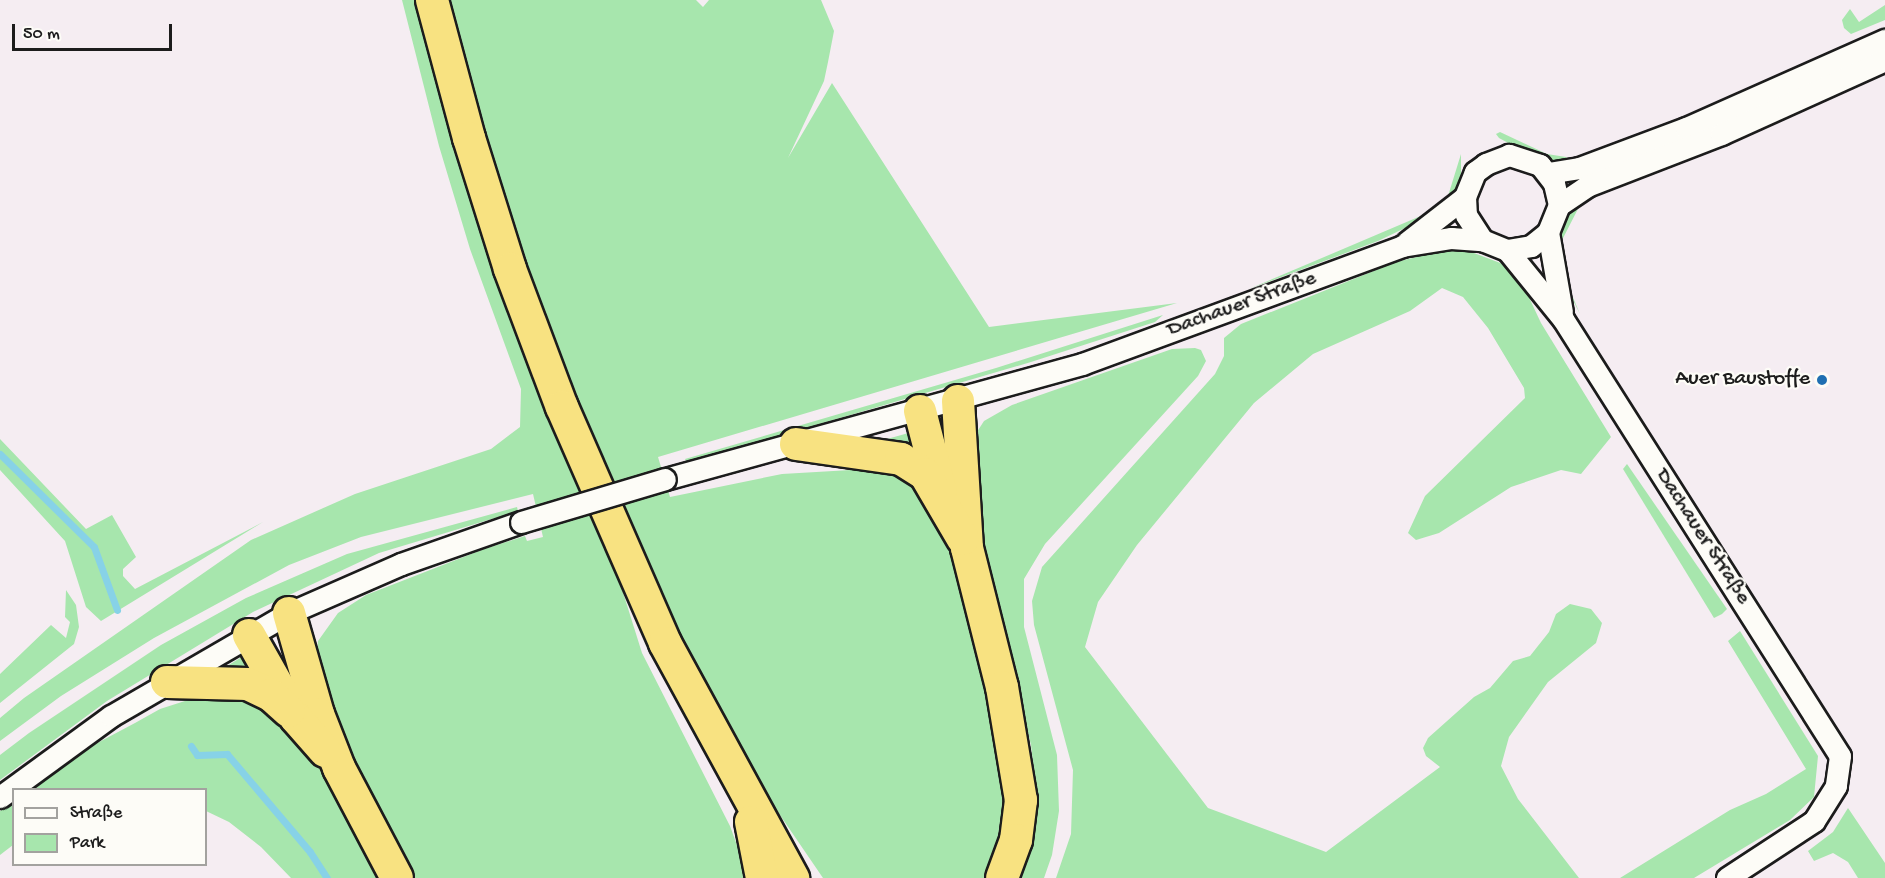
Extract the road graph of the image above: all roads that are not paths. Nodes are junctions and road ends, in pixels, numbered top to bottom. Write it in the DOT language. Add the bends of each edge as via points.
graph roads {
  1 [pos="432,0"];
  2 [pos="1885,40"];
  3 [pos="1885,60"];
  4 [pos="1548,173"];
  5 [pos="1465,197"];
  6 [pos="1559,205"];
  7 [pos="1548,232"];
  8 [pos="1482,240"];
  9 [pos="1402,246"];
  10 [pos="1507,250"];
  11 [pos="1563,319"];
  12 [pos="958,401"];
  13 [pos="920,411"];
  14 [pos="796,444"];
  15 [pos="944,501"];
  16 [pos="968,548"];
  17 [pos="290,613"];
  18 [pos="249,635"];
  19 [pos="166,682"];
  20 [pos="296,718"];
  21 [pos="339,768"];
  22 [pos="12,788"];
  23 [pos="744,792"];
  24 [pos="397,878"];
  25 [pos="762,878"];
  26 [pos="793,878"];
  27 [pos="1002,878"];
  28 [pos="1727,878"];
  1 -- 23 [label="highway" via="484,188 549,375 665,643"];
  2 -- 4 [label="street" via="1686,128 1579,168"];
  3 -- 6 [label="street" via="1721,134 1587,186"];
  4 -- 5 [label="street, Dachauer Straße" via="1521,157 1497,158 1475,172"];
  4 -- 6 [label="street"];
  5 -- 8 [label="street" via="1466,214"];
  5 -- 9 [label="street, Dachauer Straße"];
  6 -- 7 [label="street"];
  7 -- 10 [label="street" via="1530,246"];
  7 -- 11 [label="street, Dachauer Straße"];
  8 -- 9 [label="street, Dachauer Straße" via="1451,238"];
  8 -- 10 [label="street, Dachauer Straße"];
  9 -- 12 [label="street, Dachauer Straße" via="1082,364"];
  10 -- 11 [label="street, Dachauer Straße"];
  11 -- 28 [label="street, Dachauer Straße" via="1840,756 1836,786 1814,821"];
  12 -- 13 [label="street, Dachauer Straße"];
  12 -- 16 [label="highway"];
  13 -- 14 [label="street, Dachauer Straße"];
  13 -- 15 [label="highway"];
  14 -- 15 [label="highway" via="901,459 925,474"];
  14 -- 17 [label="street, Dachauer Straße, bridge" via="521,522 401,564"];
  15 -- 16 [label="highway"];
  16 -- 27 [label="highway" via="1002,687 1020,784 1020,819"];
  17 -- 18 [label="street, Dachauer Straße"];
  17 -- 21 [label="highway" via="309,684"];
  18 -- 19 [label="street, Dachauer Straße"];
  18 -- 20 [label="highway"];
  19 -- 20 [label="highway" via="248,684 271,695"];
  19 -- 22 [label="street, Dachauer Straße" via="111,716"];
  20 -- 21 [label="highway"];
  21 -- 24 [label="highway"];
  23 -- 25 [label="highway"];
  23 -- 26 [label="highway"];
}
